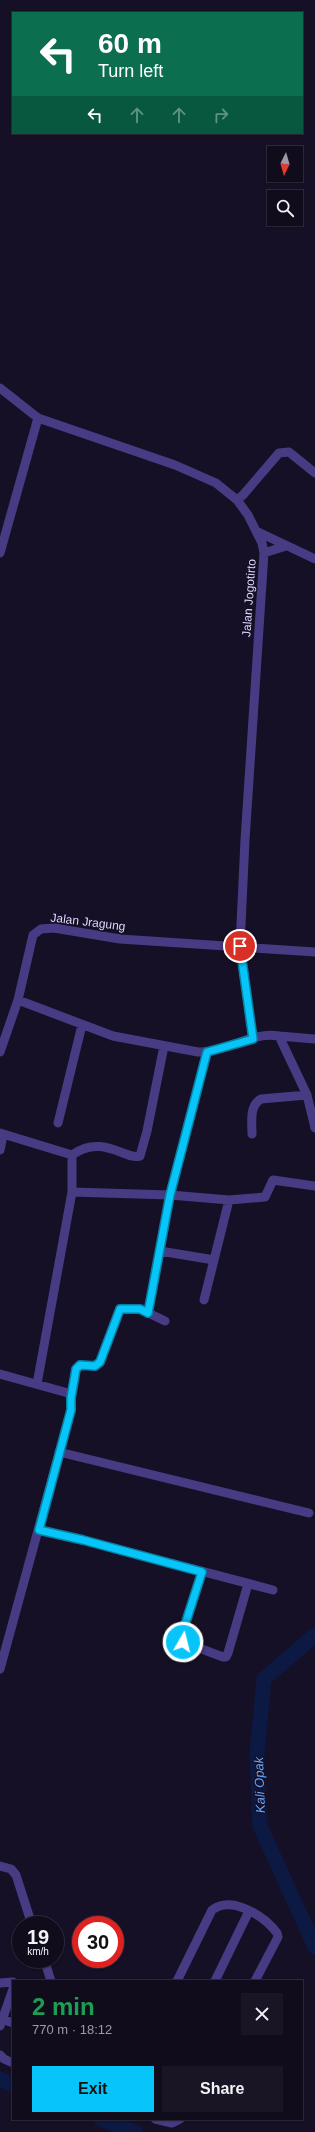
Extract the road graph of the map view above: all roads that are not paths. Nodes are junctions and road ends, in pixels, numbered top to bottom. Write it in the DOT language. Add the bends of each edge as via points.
graph roads {
  1 [pos="0,388"];
  2 [pos="38,418"];
  3 [pos="315,473"];
  4 [pos="237,500"];
  5 [pos="256,531"];
  6 [pos="286,546"];
  7 [pos="0,553"];
  8 [pos="264,553"];
  9 [pos="315,559"];
  10 [pos="240,946"];
  11 [pos="315,952"];
  12 [pos="18,1000"];
  13 [pos="82,1025"];
  14 [pos="279,1036"];
  15 [pos="253,1039"];
  16 [pos="315,1039"];
  17 [pos="164,1046"];
  18 [pos="0,1052"];
  19 [pos="207,1052"];
  20 [pos="307,1095"];
  21 [pos="58,1123"];
  22 [pos="315,1128"];
  23 [pos="2,1134"];
  24 [pos="252,1134"];
  25 [pos="0,1150"];
  26 [pos="72,1155"];
  27 [pos="315,1186"];
  28 [pos="72,1192"];
  29 [pos="170,1195"];
  30 [pos="229,1200"];
  31 [pos="160,1251"];
  32 [pos="214,1260"];
  33 [pos="204,1300"];
  34 [pos="148,1313"];
  35 [pos="165,1321"];
  36 [pos="0,1374"];
  37 [pos="37,1384"];
  38 [pos="71,1398"];
  39 [pos="59,1452"];
  40 [pos="309,1513"];
  41 [pos="39,1530"];
  42 [pos="202,1572"];
  43 [pos="248,1584"];
  44 [pos="273,1590"];
  45 [pos="0,1669"];
  46 [pos="0,1866"];
  47 [pos="249,1911"];
  48 [pos="29,1916"];
  49 [pos="47,1968"];
  50 [pos="51,1980"];
  51 [pos="177,1980"];
  52 [pos="215,1980"];
  53 [pos="256,1980"];
  54 [pos="12,1982"];
  55 [pos="0,1983"];
  56 [pos="12,1992"];
  57 [pos="1,2022"];
  58 [pos="12,2023"];
  59 [pos="0,2055"];
  60 [pos="12,2063"];
  61 [pos="159,2120"];
  62 [pos="178,2120"];
  1 -- 2 [label="street, Jalan Jogotirto"];
  2 -- 4 [label="street, Jalan Jogotirto" via="175,465 216,483"];
  2 -- 7 [label="street"];
  3 -- 4 [label="street" via="289,452 284,451 279,453"];
  4 -- 5 [label="street, Jalan Jogotirto"];
  5 -- 6 [label="street"];
  5 -- 8 [label="street, Jalan Jogotirto"];
  6 -- 8 [label="street"];
  6 -- 9 [label="street"];
  8 -- 10 [label="street, Jalan Jogotirto"];
  10 -- 11 [label="street, Jalan Jragung"];
  10 -- 12 [label="street, Jalan Jragung" via="137,940 54,928 41,929 33,935"];
  10 -- 15 [label="street, Jalan Jogotirto"];
  12 -- 13 [label="street"];
  12 -- 18 [label="street, Jalan Jragung"];
  13 -- 17 [label="street" via="113,1036"];
  13 -- 21 [label="street"];
  14 -- 15 [label="street"];
  14 -- 16 [label="street"];
  14 -- 20 [label="street"];
  15 -- 19 [label="street"];
  17 -- 19 [label="street"];
  17 -- 26 [label="street" via="140,1156 100,1146 89,1147"];
  19 -- 29 [label="street"];
  20 -- 22 [label="street"];
  20 -- 24 [label="street" via="261,1099 256,1102 253,1106"];
  23 -- 25 [label="street"];
  23 -- 26 [label="street"];
  26 -- 28 [label="street"];
  27 -- 30 [label="street" via="273,1180 265,1197"];
  28 -- 29 [label="street"];
  28 -- 37 [label="street"];
  29 -- 30 [label="street"];
  29 -- 31 [label="street"];
  30 -- 32 [label="street"];
  31 -- 32 [label="street"];
  31 -- 34 [label="street"];
  32 -- 33 [label="street"];
  34 -- 35 [label="street"];
  34 -- 38 [label="street" via="140,1309 120,1309 100,1362 95,1366 80,1365 76,1369"];
  36 -- 37 [label="street"];
  37 -- 38 [label="street" via="68,1393"];
  38 -- 39 [label="street" via="71,1410"];
  39 -- 40 [label="street"];
  39 -- 41 [label="street"];
  41 -- 42 [label="street"];
  41 -- 45 [label="street"];
  42 -- 43 [label="street"];
  42 -- 43 [label="street" via="182,1634 183,1642 223,1657 228,1653"];
  43 -- 44 [label="street"];
  46 -- 48 [label="street" via="11,1869 16,1875"];
  47 -- 51 [label="street" via="235,1904 219,1905 212,1910"];
  47 -- 52 [label="street"];
  47 -- 53 [label="street" via="273,1929 278,1937"];
  49 -- 50 [label="street"];
  54 -- 55 [label="street"];
  56 -- 57 [label="street"];
  57 -- 58 [label="street"];
  59 -- 60 [label="street"];
  61 -- 62 [label="street" via="172,2123"];
}
